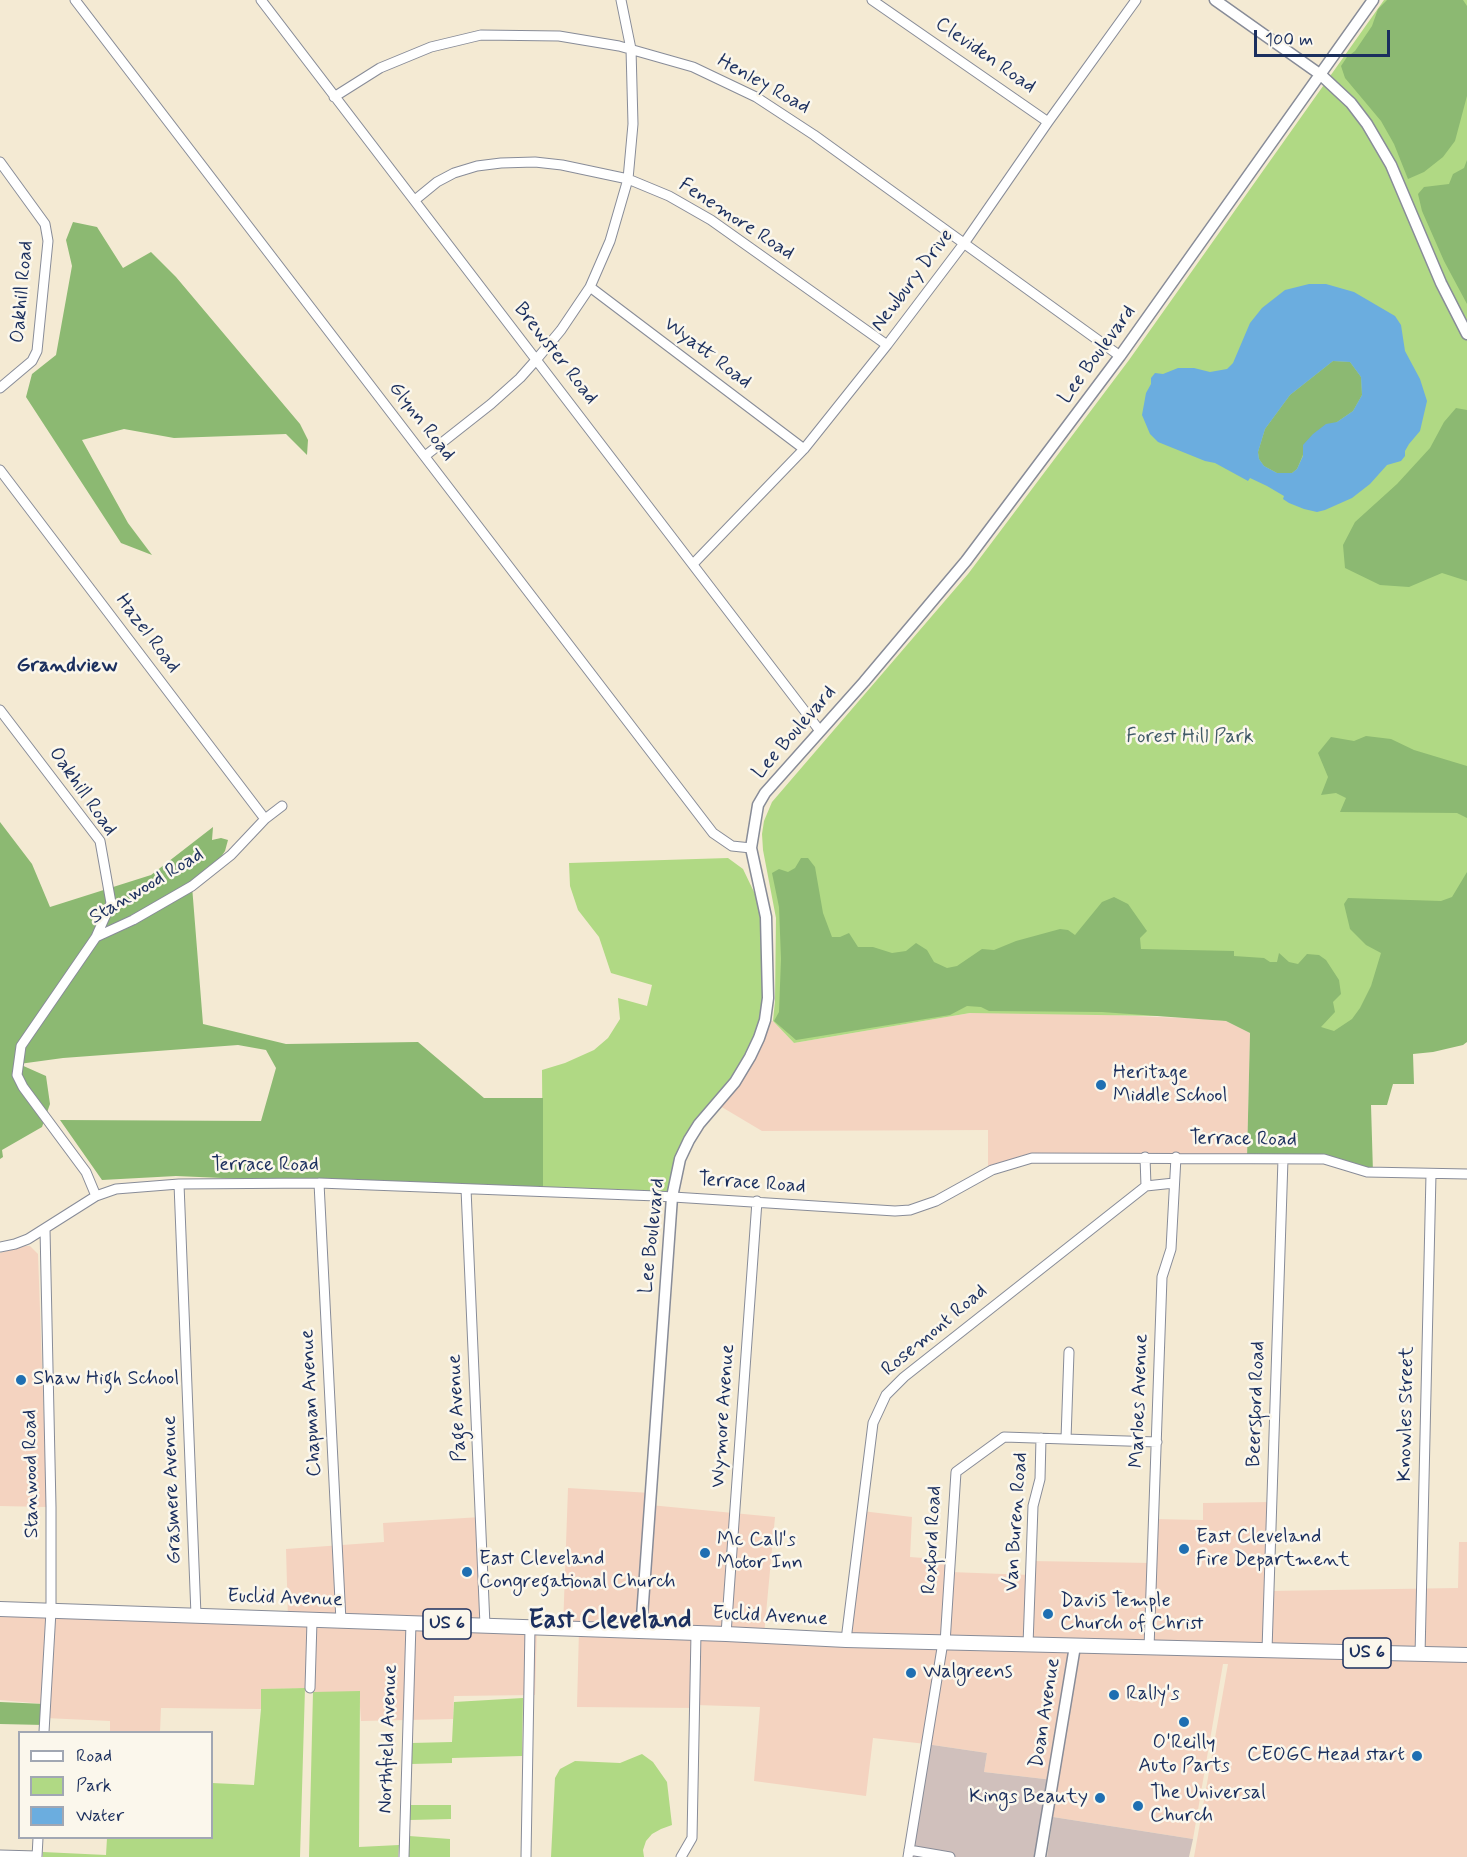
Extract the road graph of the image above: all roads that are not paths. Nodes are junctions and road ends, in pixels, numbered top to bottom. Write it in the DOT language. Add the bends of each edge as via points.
graph roads {
  1 [pos="75,0"];
  2 [pos="261,0"];
  3 [pos="621,0"];
  4 [pos="872,0"];
  5 [pos="1136,0"];
  6 [pos="1215,0"];
  7 [pos="1373,0"];
  8 [pos="631,49"];
  9 [pos="1321,75"];
  10 [pos="334,97"];
  11 [pos="1048,122"];
  12 [pos="0,162"];
  13 [pos="628,179"];
  14 [pos="415,200"];
  15 [pos="965,242"];
  16 [pos="590,287"];
  17 [pos="1467,334"];
  18 [pos="887,345"];
  19 [pos="1120,356"];
  20 [pos="536,360"];
  21 [pos="0,388"];
  22 [pos="804,449"];
  23 [pos="425,456"];
  24 [pos="0,470"];
  25 [pos="694,563"];
  26 [pos="0,710"];
  27 [pos="820,730"];
  28 [pos="282,806"];
  29 [pos="265,819"];
  30 [pos="751,848"];
  31 [pos="96,937"];
  32 [pos="1145,1157"];
  33 [pos="1176,1157"];
  34 [pos="1283,1159"];
  35 [pos="1431,1174"];
  36 [pos="1467,1174"];
  37 [pos="179,1184"];
  38 [pos="319,1184"];
  39 [pos="1174,1184"];
  40 [pos="1146,1186"];
  41 [pos="466,1189"];
  42 [pos="96,1196"];
  43 [pos="672,1197"];
  44 [pos="757,1201"];
  45 [pos="45,1229"];
  46 [pos="0,1247"];
  47 [pos="1070,1352"];
  48 [pos="1041,1438"];
  49 [pos="1066,1439"];
  50 [pos="1157,1442"];
  51 [pos="0,1609"];
  52 [pos="51,1611"];
  53 [pos="196,1615"];
  54 [pos="312,1621"];
  55 [pos="341,1622"];
  56 [pos="411,1623"];
  57 [pos="485,1625"];
  58 [pos="530,1627"];
  59 [pos="641,1631"];
  60 [pos="696,1633"];
  61 [pos="726,1634"];
  62 [pos="846,1640"];
  63 [pos="944,1642"];
  64 [pos="1028,1645"];
  65 [pos="1075,1646"];
  66 [pos="1149,1648"];
  67 [pos="1267,1650"];
  68 [pos="1419,1654"];
  69 [pos="1467,1656"];
  70 [pos="310,1688"];
  71 [pos="44,1731"];
  72 [pos="38,1839"];
  73 [pos="909,1853"];
  74 [pos="0,1855"];
  75 [pos="37,1857"];
  76 [pos="404,1857"];
  77 [pos="526,1857"];
  78 [pos="681,1857"];
  79 [pos="950,1857"];
  80 [pos="1040,1857"];
  1 -- 23 [label="street, Glynn Road"];
  2 -- 10 [label="street, Brewster Road"];
  3 -- 8 [label="street"];
  4 -- 11 [label="street, Cleviden Road"];
  5 -- 11 [label="street, Newbury Drive"];
  6 -- 9 [label="street"];
  7 -- 9 [label="street, Lee Boulevard"];
  8 -- 10 [label="street, Henley Road" via="559,36 482,35 431,47 380,68"];
  8 -- 13 [label="street" via="633,124"];
  8 -- 15 [label="street, Henley Road" via="693,67 756,97"];
  9 -- 17 [label="street" via="1351,103 1380,144"];
  9 -- 19 [label="street, Lee Boulevard"];
  10 -- 14 [label="street, Brewster Road"];
  11 -- 15 [label="street, Newbury Drive"];
  12 -- 21 [label="street, Oakhill Road" via="45,224 48,241 37,351 32,361"];
  13 -- 14 [label="street, Fenemore Road" via="562,165 501,163 454,173"];
  13 -- 16 [label="street" via="610,242"];
  13 -- 18 [label="street, Fenemore Road" via="711,220"];
  14 -- 20 [label="street, Brewster Road"];
  15 -- 18 [label="street, Newbury Drive"];
  15 -- 19 [label="street, Henley Road"];
  16 -- 20 [label="street"];
  16 -- 22 [label="street, Wyatt Road"];
  18 -- 22 [label="street, Newbury Drive"];
  19 -- 27 [label="street, Lee Boulevard" via="966,561"];
  20 -- 23 [label="street" via="491,404"];
  20 -- 25 [label="street, Brewster Road"];
  22 -- 25 [label="street, Newbury Drive"];
  23 -- 30 [label="street, Glynn Road" via="713,834 732,846"];
  24 -- 29 [label="street, Hazel Road"];
  25 -- 27 [label="street, Brewster Road"];
  26 -- 31 [label="street, Oakhill Road" via="100,842 111,903"];
  27 -- 30 [label="street, Lee Boulevard" via="765,793 758,805"];
  28 -- 29 [label="street, Stanwood Road"];
  29 -- 31 [label="street, Stanwood Road" via="231,855 192,886"];
  30 -- 43 [label="street, Lee Boulevard" via="766,917 765,1020 735,1082 689,1140 680,1159"];
  31 -- 42 [label="street, Stanwood Road" via="21,1046 17,1075 86,1172"];
  32 -- 33 [label="street, Terrace Road"];
  32 -- 40 [label="street"];
  32 -- 44 [label="street, Terrace Road" via="1020,1160 910,1210"];
  33 -- 34 [label="street, Terrace Road"];
  33 -- 39 [label="street, Marloes Avenue"];
  34 -- 35 [label="street, Terrace Road" via="1324,1159 1367,1172"];
  34 -- 67 [label="street, Beersford Road"];
  35 -- 36 [label="street, Terrace Road"];
  35 -- 68 [label="street, Knowles Street"];
  37 -- 38 [label="street, Terrace Road"];
  37 -- 42 [label="street, Terrace Road" via="116,1189"];
  37 -- 53 [label="street, Grasmere Avenue"];
  38 -- 41 [label="street, Terrace Road"];
  38 -- 55 [label="street, Chapman Avenue"];
  39 -- 40 [label="street"];
  39 -- 50 [label="street, Marloes Avenue" via="1171,1249 1162,1277"];
  40 -- 62 [label="street, Rosemont Road" via="886,1395 873,1424"];
  41 -- 43 [label="street, Terrace Road"];
  41 -- 57 [label="street, Page Avenue"];
  42 -- 45 [label="street, Terrace Road"];
  43 -- 44 [label="street, Terrace Road"];
  43 -- 59 [label="street, Lee Boulevard"];
  44 -- 61 [label="street, Wymore Avenue"];
  45 -- 46 [label="street, Terrace Road"];
  45 -- 52 [label="street, Stanwood Road"];
  47 -- 49 [label="street"];
  48 -- 49 [label="street, Roxford Road"];
  48 -- 63 [label="street, Roxford Road" via="1004,1437 954,1474"];
  48 -- 64 [label="street, Van Buren Road" via="1040,1479 1033,1506"];
  49 -- 50 [label="street, Roxford Road"];
  50 -- 66 [label="street, Marloes Avenue"];
  51 -- 52 [label="main road, Euclid Avenue / US 6"];
  52 -- 53 [label="main road, Euclid Avenue / US 6"];
  52 -- 71 [label="street, Stanwood Road"];
  53 -- 54 [label="main road, Euclid Avenue / US 6"];
  54 -- 55 [label="main road, Euclid Avenue / US 6"];
  54 -- 70 [label="street"];
  55 -- 56 [label="main road, Euclid Avenue / US 6"];
  56 -- 57 [label="main road, Euclid Avenue / US 6"];
  56 -- 76 [label="street, Northfield Avenue"];
  57 -- 58 [label="main road, Euclid Avenue / US 6"];
  58 -- 59 [label="main road, Euclid Avenue / US 6"];
  58 -- 77 [label="street"];
  59 -- 60 [label="main road, Euclid Avenue / US 6"];
  60 -- 61 [label="main road, Euclid Avenue / US 6"];
  60 -- 78 [label="street" via="692,1838"];
  61 -- 62 [label="main road, Euclid Avenue / US 6"];
  62 -- 63 [label="main road, Euclid Avenue / US 6"];
  63 -- 64 [label="main road, Euclid Avenue / US 6"];
  63 -- 73 [label="street"];
  64 -- 65 [label="main road, Euclid Avenue / US 6"];
  65 -- 66 [label="main road, Euclid Avenue / US 6"];
  65 -- 80 [label="street, Doan Avenue"];
  66 -- 67 [label="main road, Euclid Avenue / US 6"];
  67 -- 68 [label="main road, Euclid Avenue / US 6"];
  68 -- 69 [label="main road, Euclid Avenue / US 6"];
  72 -- 75 [label="street"];
  73 -- 79 [label="street"];
  74 -- 75 [label="street"];
}
